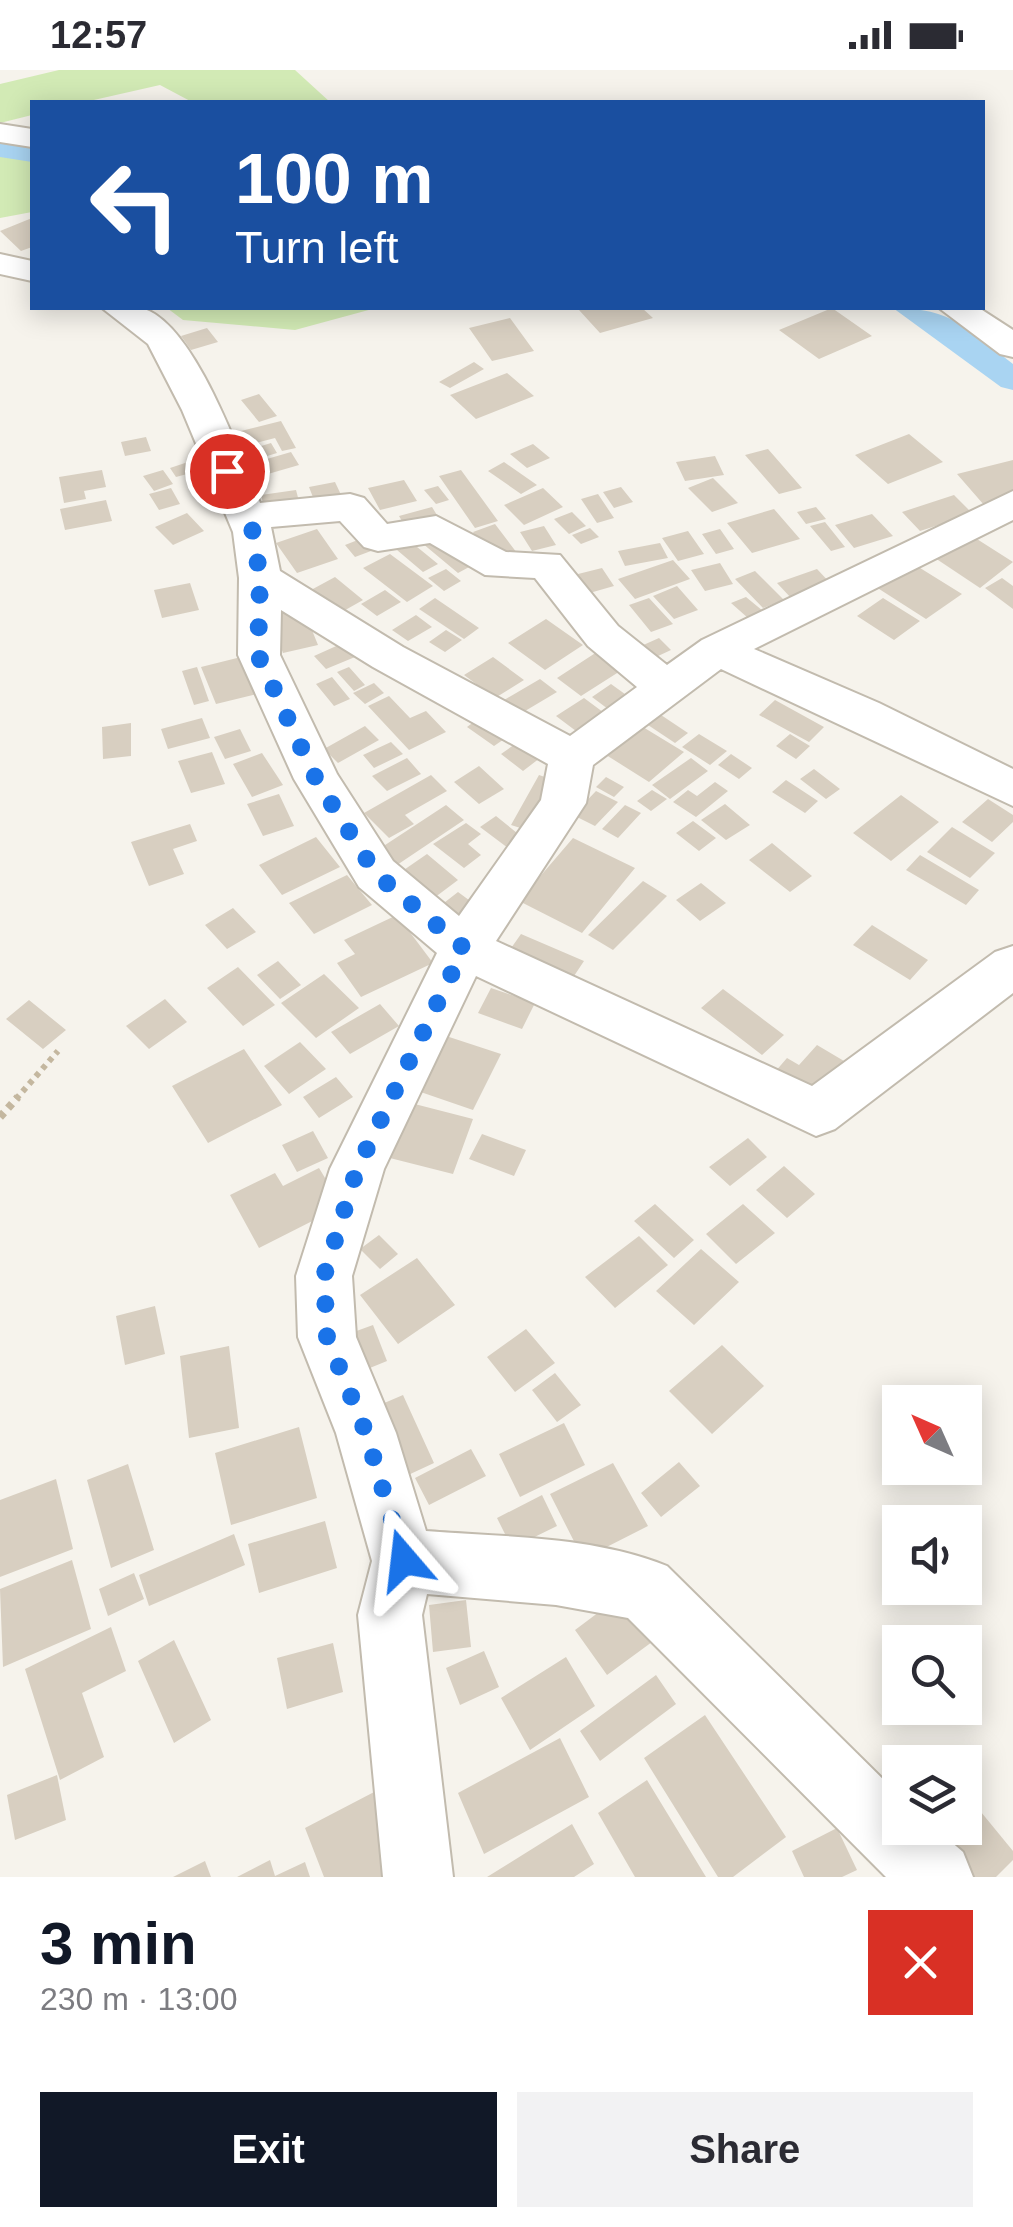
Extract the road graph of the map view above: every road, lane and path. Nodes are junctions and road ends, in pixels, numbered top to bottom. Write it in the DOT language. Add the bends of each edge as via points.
graph roads {
  1 [pos="0,133"];
  2 [pos="30,138"];
  3 [pos="0,264"];
  4 [pos="30,271"];
  5 [pos="123,310"];
  6 [pos="959,310"];
  7 [pos="1013,346"];
  8 [pos="1013,504"];
  9 [pos="247,518"];
  10 [pos="260,578"];
  11 [pos="717,650"];
  12 [pos="665,687"];
  13 [pos="572,757"];
  14 [pos="1013,790"];
  15 [pos="464,948"];
  16 [pos="1013,966"];
  17 [pos="58,1050"];
  18 [pos="0,1117"];
  19 [pos="404,1560"];
  20 [pos="418,1877"];
  21 [pos="938,1877"];
  1 -- 2 [label="street"];
  3 -- 4 [label="street"];
  5 -- 9 [label="street" via="163,338"];
  6 -- 7 [label="street"];
  8 -- 11 [label="street"];
  9 -- 10 [label="street"];
  9 -- 12 [label="street" via="350,506 378,538 436,529 498,566 546,564 603,636"];
  10 -- 13 [label="street"];
  10 -- 15 [label="street" via="258,655 316,779 376,874"];
  11 -- 12 [label="street"];
  11 -- 14 [label="street"];
  12 -- 13 [label="street"];
  13 -- 15 [label="street" via="563,804"];
  15 -- 16 [label="street" via="816,1113"];
  15 -- 19 [label="street" via="357,1169 324,1276 327,1337 366,1433"];
  17 -- 18 [label="path"];
  19 -- 20 [label="street" via="390,1615"];
  19 -- 21 [label="street" via="556,1573 644,1589"];
}
